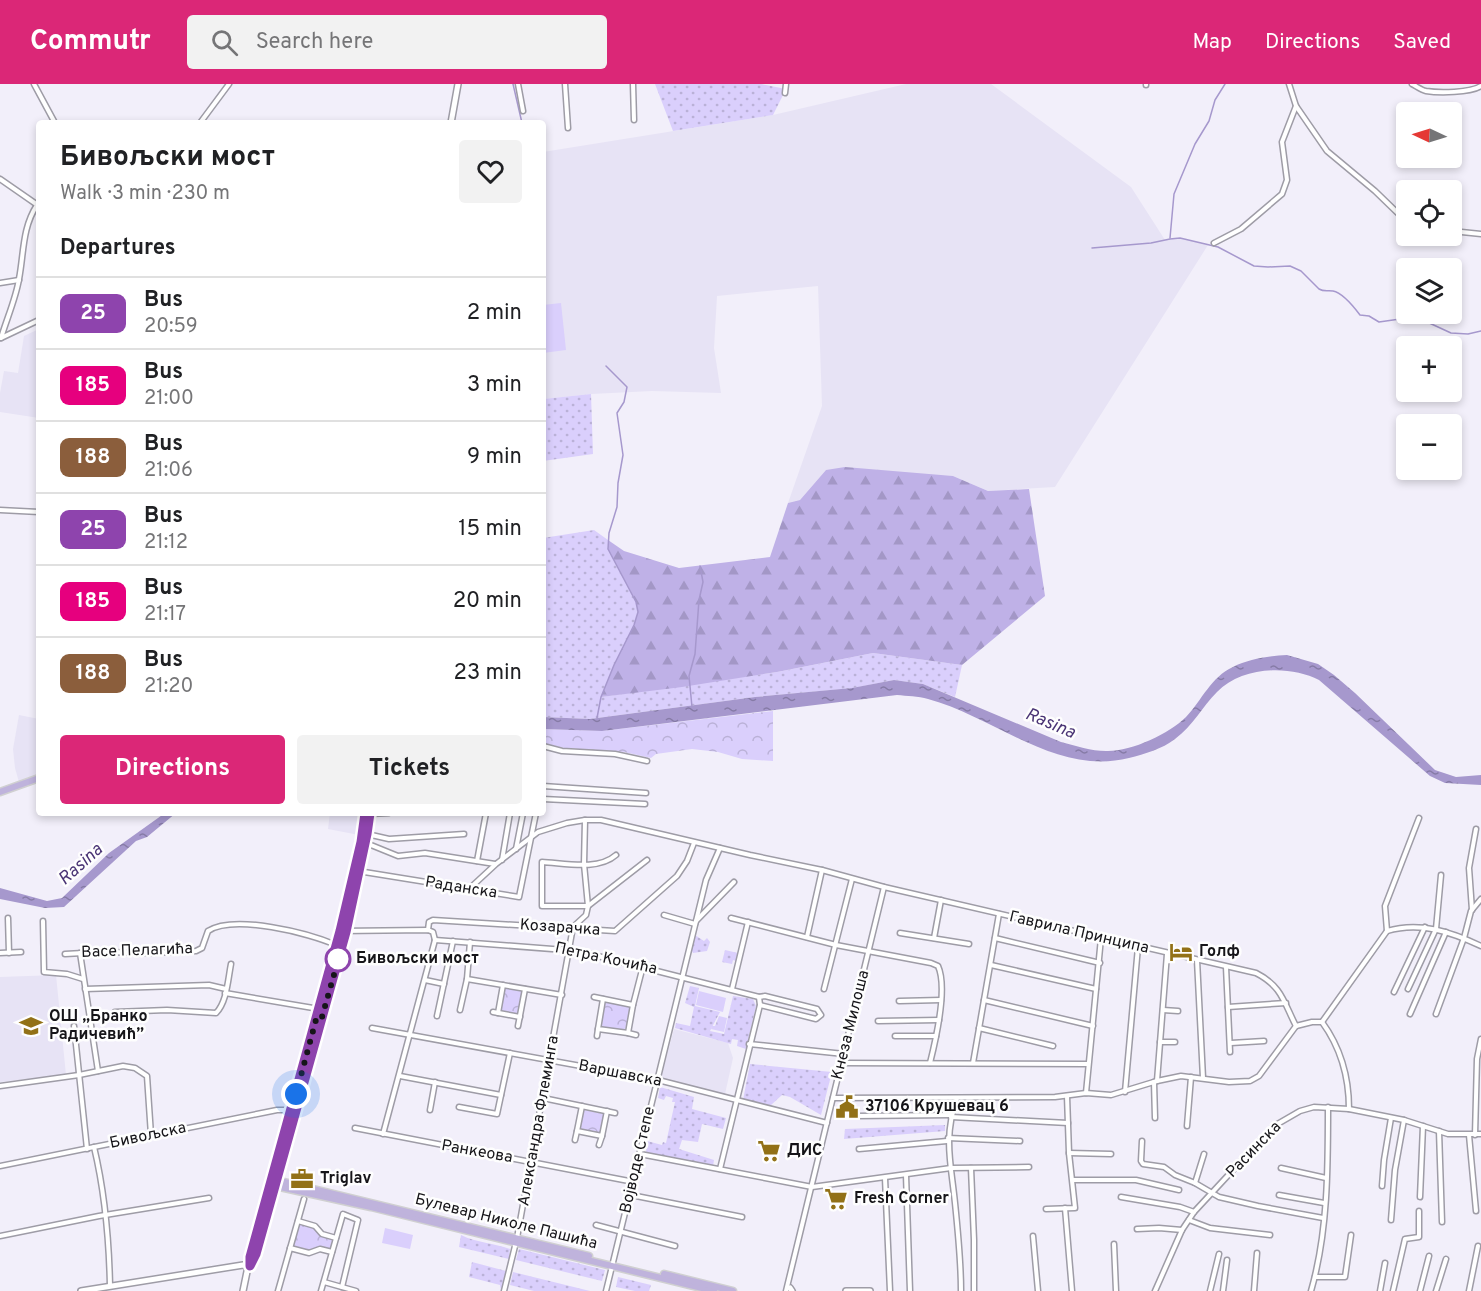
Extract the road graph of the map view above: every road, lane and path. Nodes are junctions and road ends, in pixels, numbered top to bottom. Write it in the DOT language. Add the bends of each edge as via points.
graph roads {
  1 [pos="34,84"];
  2 [pos="229,84"];
  3 [pos="458,84"];
  4 [pos="518,84"];
  5 [pos="565,84"];
  6 [pos="633,84"];
  7 [pos="786,84"];
  8 [pos="1289,84"];
  9 [pos="1412,84"];
  10 [pos="1481,86"];
  11 [pos="785,93"];
  12 [pos="1296,106"];
  13 [pos="523,111"];
  14 [pos="53,120"];
  15 [pos="202,120"];
  16 [pos="452,120"];
  17 [pos="634,120"];
  18 [pos="568,128"];
  19 [pos="0,179"];
  20 [pos="36,205"];
  21 [pos="36,208"];
  22 [pos="1396,212"];
  23 [pos="1462,232"];
  24 [pos="1481,234"];
  25 [pos="1214,243"];
  26 [pos="19,280"];
  27 [pos="0,283"];
  28 [pos="36,321"];
  29 [pos="0,338"];
  30 [pos="0,510"];
  31 [pos="36,512"];
  32 [pos="546,747"];
  33 [pos="647,761"];
  34 [pos="36,779"];
  35 [pos="546,786"];
  36 [pos="0,792"];
  37 [pos="646,793"];
  38 [pos="546,799"];
  39 [pos="645,804"];
  40 [pos="367,816"];
  41 [pos="368,816"];
  42 [pos="485,816"];
  43 [pos="509,816"];
  44 [pos="522,816"];
  45 [pos="535,816"];
  46 [pos="1419,818"];
  47 [pos="585,820"];
  48 [pos="1476,828"];
  49 [pos="367,834"];
  50 [pos="464,834"];
  51 [pos="531,837"];
  52 [pos="365,843"];
  53 [pos="694,843"];
  54 [pos="720,848"];
  55 [pos="516,850"];
  56 [pos="616,855"];
  57 [pos="501,860"];
  58 [pos="647,860"];
  59 [pos="477,861"];
  60 [pos="496,864"];
  61 [pos="584,864"];
  62 [pos="822,870"];
  63 [pos="357,871"];
  64 [pos="1441,875"];
  65 [pos="852,879"];
  66 [pos="734,882"];
  67 [pos="884,887"];
  68 [pos="469,889"];
  69 [pos="1481,899"];
  70 [pos="941,900"];
  71 [pos="588,906"];
  72 [pos="1472,910"];
  73 [pos="999,914"];
  74 [pos="664,915"];
  75 [pos="8,918"];
  76 [pos="731,918"];
  77 [pos="43,921"];
  78 [pos="748,922"];
  79 [pos="696,923"];
  80 [pos="573,927"];
  81 [pos="1425,927"];
  82 [pos="1436,929"];
  83 [pos="428,930"];
  84 [pos="343,931"];
  85 [pos="1387,932"];
  86 [pos="1446,932"];
  87 [pos="900,933"];
  88 [pos="807,937"];
  89 [pos="934,938"];
  90 [pos="995,938"];
  91 [pos="1101,938"];
  92 [pos="1464,938"];
  93 [pos="435,940"];
  94 [pos="453,941"];
  95 [pos="470,942"];
  96 [pos="969,944"];
  97 [pos="337,945"];
  98 [pos="836,945"];
  99 [pos="1138,946"];
  100 [pos="1481,946"];
  101 [pos="570,949"];
  102 [pos="21,952"];
  103 [pos="869,952"];
  104 [pos="9,953"];
  105 [pos="80,953"];
  106 [pos="0,954"];
  107 [pos="65,954"];
  108 [pos="1167,954"];
  109 [pos="1197,960"];
  110 [pos="1100,963"];
  111 [pos="231,964"];
  112 [pos="991,965"];
  113 [pos="643,966"];
  114 [pos="1226,967"];
  115 [pos="684,977"];
  116 [pos="83,979"];
  117 [pos="467,979"];
  118 [pos="425,980"];
  119 [pos="444,984"];
  120 [pos="503,985"];
  121 [pos="525,988"];
  122 [pos="85,989"];
  123 [pos="732,989"];
  124 [pos="824,989"];
  125 [pos="1096,989"];
  126 [pos="1408,989"];
  127 [pos="226,991"];
  128 [pos="1394,992"];
  129 [pos="562,995"];
  130 [pos="594,997"];
  131 [pos="759,997"];
  132 [pos="603,999"];
  133 [pos="941,1000"];
  134 [pos="984,1000"];
  135 [pos="899,1001"];
  136 [pos="1287,1003"];
  137 [pos="633,1005"];
  138 [pos="760,1005"];
  139 [pos="1228,1007"];
  140 [pos="460,1010"];
  141 [pos="1163,1010"];
  142 [pos="1178,1011"];
  143 [pos="115,1012"];
  144 [pos="320,1014"];
  145 [pos="1410,1014"];
  146 [pos="1436,1014"];
  147 [pos="437,1016"];
  148 [pos="520,1017"];
  149 [pos="939,1020"];
  150 [pos="878,1021"];
  151 [pos="1322,1022"];
  152 [pos="75,1026"];
  153 [pos="518,1026"];
  154 [pos="1093,1026"];
  155 [pos="1296,1026"];
  156 [pos="372,1028"];
  157 [pos="979,1028"];
  158 [pos="598,1029"];
  159 [pos="627,1034"];
  160 [pos="636,1035"];
  161 [pos="411,1036"];
  162 [pos="597,1036"];
  163 [pos="895,1036"];
  164 [pos="936,1036"];
  165 [pos="1481,1039"];
  166 [pos="1264,1041"];
  167 [pos="1160,1042"];
  168 [pos="1175,1042"];
  169 [pos="749,1044"];
  170 [pos="1231,1044"];
  171 [pos="1053,1046"];
  172 [pos="1230,1052"];
  173 [pos="510,1053"];
  174 [pos="844,1054"];
  175 [pos="549,1061"];
  176 [pos="973,1063"];
  177 [pos="842,1064"];
  178 [pos="930,1064"];
  179 [pos="1088,1064"];
  180 [pos="98,1071"];
  181 [pos="79,1075"];
  182 [pos="400,1076"];
  183 [pos="1191,1077"];
  184 [pos="1203,1078"];
  185 [pos="658,1080"];
  186 [pos="435,1082"];
  187 [pos="1155,1082"];
  188 [pos="0,1086"];
  189 [pos="1125,1092"];
  190 [pos="1086,1093"];
  191 [pos="501,1095"];
  192 [pos="1067,1096"];
  193 [pos="543,1098"];
  194 [pos="833,1098"];
  195 [pos="957,1098"];
  196 [pos="736,1100"];
  197 [pos="582,1106"];
  198 [pos="459,1107"];
  199 [pos="1328,1107"];
  200 [pos="1349,1109"];
  201 [pos="430,1110"];
  202 [pos="294,1111"];
  203 [pos="607,1111"];
  204 [pos="615,1113"];
  205 [pos="856,1116"];
  206 [pos="951,1116"];
  207 [pos="1155,1118"];
  208 [pos="1391,1118"];
  209 [pos="1404,1120"];
  210 [pos="827,1123"];
  211 [pos="1068,1123"];
  212 [pos="1187,1126"];
  213 [pos="1423,1126"];
  214 [pos="355,1128"];
  215 [pos="577,1131"];
  216 [pos="1439,1131"];
  217 [pos="383,1134"];
  218 [pos="1481,1134"];
  219 [pos="151,1135"];
  220 [pos="1469,1135"];
  221 [pos="1475,1135"];
  222 [pos="602,1136"];
  223 [pos="575,1140"];
  224 [pos="948,1140"];
  225 [pos="1020,1141"];
  226 [pos="1142,1141"];
  227 [pos="599,1145"];
  228 [pos="94,1147"];
  229 [pos="87,1149"];
  230 [pos="859,1149"];
  231 [pos="1069,1153"];
  232 [pos="640,1154"];
  233 [pos="1111,1154"];
  234 [pos="1204,1154"];
  235 [pos="531,1161"];
  236 [pos="0,1166"];
  237 [pos="1029,1167"];
  238 [pos="951,1168"];
  239 [pos="971,1168"];
  240 [pos="1281,1168"];
  241 [pos="720,1169"];
  242 [pos="906,1175"];
  243 [pos="885,1178"];
  244 [pos="1326,1178"];
  245 [pos="1073,1180"];
  246 [pos="274,1182"];
  247 [pos="634,1182"];
  248 [pos="1195,1183"];
  249 [pos="1382,1186"];
  250 [pos="812,1187"];
  251 [pos="1179,1190"];
  252 [pos="1211,1192"];
  253 [pos="1279,1194"];
  254 [pos="631,1195"];
  255 [pos="1121,1197"];
  256 [pos="1420,1197"];
  257 [pos="209,1198"];
  258 [pos="304,1200"];
  259 [pos="1324,1203"];
  260 [pos="1046,1209"];
  261 [pos="1065,1209"];
  262 [pos="1419,1211"];
  263 [pos="1476,1211"];
  264 [pos="1194,1212"];
  265 [pos="106,1216"];
  266 [pos="742,1217"];
  267 [pos="1323,1218"];
  268 [pos="1189,1220"];
  269 [pos="1392,1220"];
  270 [pos="297,1221"];
  271 [pos="1442,1222"];
  272 [pos="596,1225"];
  273 [pos="1137,1229"];
  274 [pos="1182,1230"];
  275 [pos="621,1231"];
  276 [pos="1351,1234"];
  277 [pos="1270,1235"];
  278 [pos="0,1236"];
  279 [pos="1033,1236"];
  280 [pos="336,1238"];
  281 [pos="517,1240"];
  282 [pos="1114,1244"];
  283 [pos="675,1246"];
  284 [pos="1478,1246"];
  285 [pos="290,1248"];
  286 [pos="332,1252"];
  287 [pos="1257,1253"];
  288 [pos="1219,1254"];
  289 [pos="1429,1256"];
  290 [pos="1446,1259"];
  291 [pos="1227,1260"];
  292 [pos="1385,1263"];
  293 [pos="613,1264"];
  294 [pos="250,1266"];
  295 [pos="1315,1277"];
  296 [pos="324,1282"];
  297 [pos="342,1287"];
  298 [pos="108,1288"];
  299 [pos="789,1290"];
  300 [pos="81,1291"];
  301 [pos="243,1291"];
  302 [pos="278,1291"];
  303 [pos="321,1291"];
  304 [pos="356,1291"];
  305 [pos="504,1291"];
  306 [pos="606,1291"];
  307 [pos="714,1291"];
  308 [pos="733,1291"];
  309 [pos="846,1291"];
  310 [pos="870,1291"];
  311 [pos="890,1291"];
  312 [pos="910,1291"];
  313 [pos="961,1291"];
  314 [pos="974,1291"];
  315 [pos="1038,1291"];
  316 [pos="1072,1291"];
  317 [pos="1116,1291"];
  318 [pos="1155,1291"];
  319 [pos="1210,1291"];
  320 [pos="1222,1291"];
  321 [pos="1254,1291"];
  322 [pos="1311,1291"];
  323 [pos="1380,1291"];
  324 [pos="1393,1291"];
  325 [pos="1420,1291"];
  326 [pos="1436,1291"];
  327 [pos="1469,1291"];
  1 -- 14 [label="street"];
  2 -- 15 [label="street"];
  3 -- 16 [label="street"];
  4 -- 13 [label="street"];
  5 -- 18 [label="street"];
  6 -- 17 [label="street"];
  7 -- 11 [label="street"];
  8 -- 12 [label="street"];
  9 -- 10 [label="street" via="1425,91 1473,90"];
  12 -- 22 [label="street" via="1327,151"];
  12 -- 25 [label="street" via="1282,142 1287,180 1282,194 1241,229"];
  19 -- 20 [label="street"];
  21 -- 26 [label="street" via="27,226"];
  23 -- 24 [label="street"];
  26 -- 27 [label="street"];
  26 -- 29 [label="street"];
  28 -- 29 [label="street"];
  30 -- 31 [label="street"];
  32 -- 33 [label="street"];
  34 -- 36 [label="main road"];
  35 -- 37 [label="street"];
  38 -- 39 [label="street"];
  40 -- 63 [label="main road"];
  41 -- 49 [label="main road"];
  42 -- 59 [label="street"];
  43 -- 57 [label="street"];
  44 -- 55 [label="street"];
  45 -- 51 [label="street, Раданска"];
  46 -- 85 [label="street" via="1385,906"];
  47 -- 51 [label="street, Гаврила Принципа"];
  47 -- 53 [label="street, Гаврила Принципа" via="601,820"];
  47 -- 61 [label="street"];
  48 -- 72 [label="street" via="1469,868"];
  49 -- 50 [label="street" via="389,839"];
  49 -- 52 [label="main road"];
  51 -- 55 [label="street, Гаврила Принципа"];
  51 -- 68 [label="street, Раданска" via="520,896"];
  52 -- 59 [label="street" via="398,856 425,853"];
  52 -- 63 [label="main road"];
  53 -- 54 [label="street, Гаврила Принципа"];
  53 -- 80 [label="street, Козарачка" via="677,876 619,928 612,931"];
  54 -- 62 [label="street, Гаврила Принципа"];
  54 -- 79 [label="street, Војводе Степе" via="708,873"];
  55 -- 57 [label="street, Гаврила Принципа"];
  56 -- 61 [label="street" via="606,861"];
  57 -- 60 [label="street, Гаврила Принципа"];
  58 -- 71 [label="street"];
  59 -- 60 [label="street"];
  60 -- 68 [label="street, Гаврила Принципа"];
  61 -- 71 [label="street"];
  61 -- 71 [label="street" via="542,862 542,906"];
  62 -- 65 [label="street, Гаврила Принципа"];
  62 -- 88 [label="street"];
  63 -- 68 [label="street, Раданска"];
  63 -- 84 [label="main road"];
  64 -- 82 [label="street"];
  65 -- 67 [label="street, Гаврила Принципа"];
  65 -- 98 [label="street, Кнеза Милоша"];
  66 -- 79 [label="street"];
  67 -- 70 [label="street, Гаврила Принципа"];
  67 -- 103 [label="street, Кнеза Милоша"];
  69 -- 72 [label="street"];
  70 -- 73 [label="street, Гаврила Принципа"];
  70 -- 89 [label="street"];
  71 -- 80 [label="street" via="586,915"];
  72 -- 92 [label="street"];
  73 -- 90 [label="street"];
  73 -- 91 [label="street, Гаврила Принципа"];
  74 -- 79 [label="street"];
  75 -- 104 [label="street"];
  76 -- 78 [label="street"];
  77 -- 116 [label="street" via="44,972"];
  78 -- 88 [label="street, Кнеза Милоша"];
  78 -- 123 [label="street"];
  79 -- 115 [label="street, Војводе Степе"];
  80 -- 83 [label="street, Козарачка" via="433,920"];
  80 -- 101 [label="street, Александра Флеминга"];
  81 -- 82 [label="street"];
  81 -- 85 [label="street" via="1403,926"];
  81 -- 128 [label="street"];
  82 -- 86 [label="street"];
  82 -- 126 [label="street"];
  83 -- 84 [label="street"];
  83 -- 93 [label="street"];
  84 -- 97 [label="main road"];
  84 -- 144 [label="main road"];
  85 -- 151 [label="street"];
  86 -- 92 [label="street"];
  86 -- 145 [label="street"];
  87 -- 89 [label="street"];
  88 -- 98 [label="street, Кнеза Милоша"];
  89 -- 96 [label="street"];
  90 -- 110 [label="street"];
  90 -- 112 [label="street"];
  91 -- 99 [label="street, Гаврила Принципа"];
  91 -- 110 [label="street"];
  92 -- 100 [label="street"];
  92 -- 146 [label="street"];
  93 -- 94 [label="street, Петра Кочића"];
  93 -- 118 [label="street"];
  94 -- 95 [label="street, Петра Кочића"];
  94 -- 119 [label="street"];
  95 -- 101 [label="street, Петра Кочића"];
  95 -- 117 [label="street"];
  97 -- 105 [label="street, Васе Пелагића" via="283,929 224,925 208,931 202,948 196,951"];
  97 -- 144 [label="main road"];
  98 -- 103 [label="street, Кнеза Милоша"];
  98 -- 124 [label="street, Кнеза Милоша"];
  99 -- 108 [label="street, Гаврила Принципа"];
  99 -- 189 [label="street"];
  101 -- 113 [label="street, Петра Кочића"];
  101 -- 129 [label="street, Александра Флеминга"];
  102 -- 104 [label="street"];
  103 -- 133 [label="street" via="938,966"];
  103 -- 174 [label="street, Кнеза Милоша"];
  104 -- 106 [label="street"];
  105 -- 107 [label="street, Васе Пелагића"];
  105 -- 116 [label="street"];
  108 -- 109 [label="street, Гаврила Принципа"];
  108 -- 141 [label="street"];
  109 -- 114 [label="street, Гаврила Принципа"];
  109 -- 184 [label="street"];
  110 -- 125 [label="street"];
  111 -- 127 [label="street"];
  112 -- 125 [label="street"];
  112 -- 134 [label="street"];
  113 -- 115 [label="street, Петра Кочића"];
  113 -- 137 [label="street"];
  114 -- 136 [label="street, Гаврила Принципа" via="1265,977"];
  114 -- 139 [label="street"];
  115 -- 123 [label="street, Петра Кочића"];
  115 -- 185 [label="street, Војводе Степе"];
  116 -- 122 [label="street"];
  117 -- 120 [label="street"];
  117 -- 140 [label="street"];
  118 -- 119 [label="street"];
  118 -- 161 [label="street"];
  119 -- 147 [label="street"];
  120 -- 121 [label="street"];
  120 -- 148 [label="street" via="496,1013"];
  121 -- 129 [label="street"];
  121 -- 148 [label="street"];
  122 -- 127 [label="street" via="209,985"];
  122 -- 180 [label="street"];
  123 -- 131 [label="street, Петра Кочића"];
  125 -- 154 [label="street"];
  127 -- 143 [label="street" via="216,1013"];
  127 -- 144 [label="street"];
  129 -- 175 [label="street, Александра Флеминга"];
  130 -- 132 [label="street"];
  131 -- 138 [label="street"];
  131 -- 138 [label="street, Петра Кочића" via="817,1009 821,1015 816,1020"];
  132 -- 137 [label="street"];
  132 -- 158 [label="street"];
  133 -- 135 [label="street"];
  133 -- 149 [label="street"];
  134 -- 154 [label="street"];
  134 -- 157 [label="street"];
  136 -- 139 [label="street"];
  136 -- 155 [label="street, Гаврила Принципа"];
  137 -- 159 [label="street"];
  138 -- 169 [label="street"];
  139 -- 170 [label="street"];
  141 -- 142 [label="street"];
  141 -- 167 [label="street"];
  144 -- 202 [label="main road"];
  148 -- 153 [label="street"];
  149 -- 150 [label="street"];
  149 -- 164 [label="street"];
  151 -- 155 [label="street"];
  151 -- 200 [label="street" via="1341,1056"];
  152 -- 181 [label="street"];
  154 -- 179 [label="street"];
  155 -- 184 [label="street" via="1255,1079 1229,1082"];
  156 -- 161 [label="street, Варшавска"];
  157 -- 171 [label="street"];
  157 -- 176 [label="street"];
  158 -- 159 [label="street"];
  158 -- 162 [label="street"];
  159 -- 160 [label="street"];
  161 -- 173 [label="street, Варшавска"];
  161 -- 182 [label="street"];
  163 -- 164 [label="street"];
  164 -- 178 [label="street"];
  165 -- 221 [label="street"];
  166 -- 170 [label="street"];
  167 -- 168 [label="street"];
  167 -- 187 [label="street"];
  169 -- 174 [label="street"];
  169 -- 196 [label="street"];
  170 -- 172 [label="street"];
  173 -- 175 [label="street, Варшавска"];
  173 -- 191 [label="street"];
  174 -- 177 [label="street, Кнеза Милоша"];
  175 -- 185 [label="street, Варшавска"];
  175 -- 193 [label="street, Александра Флеминга"];
  176 -- 178 [label="street"];
  176 -- 179 [label="street"];
  177 -- 178 [label="street"];
  177 -- 194 [label="street, Кнеза Милоша"];
  179 -- 190 [label="street"];
  180 -- 181 [label="street"];
  180 -- 219 [label="street" via="126,1066 144,1072"];
  181 -- 188 [label="street"];
  181 -- 229 [label="street"];
  182 -- 186 [label="street"];
  182 -- 217 [label="street"];
  183 -- 184 [label="street"];
  183 -- 187 [label="street"];
  183 -- 212 [label="street"];
  185 -- 196 [label="street, Варшавска"];
  185 -- 232 [label="street, Војводе Степе"];
  186 -- 191 [label="street"];
  186 -- 201 [label="street"];
  187 -- 189 [label="street"];
  187 -- 207 [label="street"];
  189 -- 190 [label="street"];
  190 -- 192 [label="street"];
  191 -- 198 [label="street" via="497,1114"];
  192 -- 195 [label="street"];
  192 -- 211 [label="street"];
  193 -- 197 [label="street"];
  193 -- 235 [label="street, Александра Флеминга"];
  194 -- 195 [label="street"];
  194 -- 210 [label="street, Кнеза Милоша"];
  195 -- 206 [label="street"];
  196 -- 210 [label="street, Варшавска"];
  196 -- 241 [label="street"];
  197 -- 203 [label="street"];
  197 -- 215 [label="street"];
  199 -- 200 [label="street, Расинска"];
  199 -- 244 [label="street"];
  199 -- 252 [label="street, Расинска" via="1300,1111 1274,1126"];
  200 -- 208 [label="street, Расинска"];
  202 -- 219 [label="street, Бивољска" via="277,1110"];
  202 -- 246 [label="main road"];
  203 -- 204 [label="street"];
  203 -- 222 [label="street"];
  205 -- 206 [label="street"];
  206 -- 211 [label="street"];
  206 -- 224 [label="street"];
  208 -- 209 [label="street, Расинска"];
  208 -- 249 [label="street"];
  209 -- 213 [label="street, Расинска"];
  209 -- 269 [label="street"];
  210 -- 250 [label="street, Кнеза Милоша"];
  211 -- 231 [label="street"];
  213 -- 216 [label="street, Расинска"];
  213 -- 256 [label="street"];
  214 -- 217 [label="street, Ранкеова"];
  215 -- 222 [label="street"];
  215 -- 223 [label="street"];
  216 -- 220 [label="street, Расинска"];
  216 -- 271 [label="street"];
  217 -- 235 [label="street, Ранкеова"];
  218 -- 221 [label="street, Расинска"];
  219 -- 228 [label="street, Бивољска"];
  220 -- 221 [label="street, Расинска"];
  220 -- 263 [label="street"];
  222 -- 227 [label="street"];
  224 -- 225 [label="street"];
  224 -- 230 [label="street"];
  224 -- 238 [label="street"];
  226 -- 248 [label="street" via="1142,1163 1164,1167"];
  228 -- 229 [label="street, Бивољска"];
  228 -- 265 [label="street"];
  229 -- 236 [label="street, Бивољска"];
  231 -- 233 [label="street"];
  231 -- 245 [label="street"];
  232 -- 241 [label="street"];
  232 -- 247 [label="street, Војводе Степе"];
  234 -- 248 [label="street"];
  235 -- 247 [label="street, Ранкеова"];
  235 -- 281 [label="street, Александра Флеминга"];
  237 -- 239 [label="street"];
  238 -- 239 [label="street"];
  238 -- 242 [label="street"];
  238 -- 313 [label="street"];
  239 -- 314 [label="street"];
  240 -- 244 [label="street"];
  241 -- 250 [label="street"];
  242 -- 243 [label="street"];
  242 -- 312 [label="street"];
  243 -- 250 [label="street"];
  243 -- 311 [label="street"];
  244 -- 259 [label="street"];
  245 -- 251 [label="street" via="1136,1180"];
  245 -- 261 [label="street" via="1075,1208"];
  246 -- 281 [label="main road, Булевар Николе Пашића"];
  246 -- 294 [label="street"];
  247 -- 254 [label="street, Војводе Степе"];
  248 -- 252 [label="street"];
  250 -- 299 [label="street, Кнеза Милоша"];
  252 -- 264 [label="street, Расинска"];
  252 -- 267 [label="street" via="1239,1202"];
  253 -- 259 [label="street"];
  254 -- 266 [label="street"];
  254 -- 275 [label="street, Војводе Степе"];
  255 -- 264 [label="street"];
  257 -- 265 [label="street"];
  258 -- 270 [label="street"];
  259 -- 267 [label="street"];
  260 -- 261 [label="street"];
  261 -- 316 [label="street"];
  262 -- 324 [label="street" via="1419,1237 1405,1239"];
  264 -- 268 [label="street, Расинска"];
  265 -- 278 [label="street"];
  265 -- 298 [label="street"];
  267 -- 295 [label="street"];
  268 -- 274 [label="street, Расинска"];
  268 -- 277 [label="street" via="1210,1228"];
  270 -- 280 [label="street"];
  270 -- 285 [label="street"];
  272 -- 275 [label="street"];
  273 -- 274 [label="street"];
  274 -- 318 [label="street, Расинска"];
  275 -- 283 [label="street"];
  275 -- 293 [label="street, Војводе Степе"];
  276 -- 295 [label="street" via="1345,1277"];
  279 -- 315 [label="street"];
  280 -- 286 [label="street"];
  280 -- 297 [label="street" via="343,1214 358,1220"];
  281 -- 293 [label="main road, Булевар Николе Пашића"];
  281 -- 305 [label="street, Александра Флеминга"];
  282 -- 317 [label="street"];
  284 -- 327 [label="street"];
  285 -- 286 [label="street" via="309,1253 320,1249"];
  285 -- 302 [label="street"];
  286 -- 296 [label="street"];
  287 -- 321 [label="street"];
  288 -- 319 [label="street"];
  289 -- 325 [label="street"];
  290 -- 326 [label="street"];
  291 -- 320 [label="street"];
  292 -- 323 [label="street"];
  293 -- 306 [label="street, Војводе Степе"];
  293 -- 307 [label="main road, Булевар Николе Пашића"];
  293 -- 308 [label="main road, Булевар Николе Пашића"];
  294 -- 298 [label="street"];
  294 -- 301 [label="street"];
  295 -- 322 [label="street"];
  296 -- 297 [label="street"];
  296 -- 303 [label="street"];
  297 -- 304 [label="street"];
  298 -- 300 [label="street"];
  309 -- 310 [label="street"];
}
